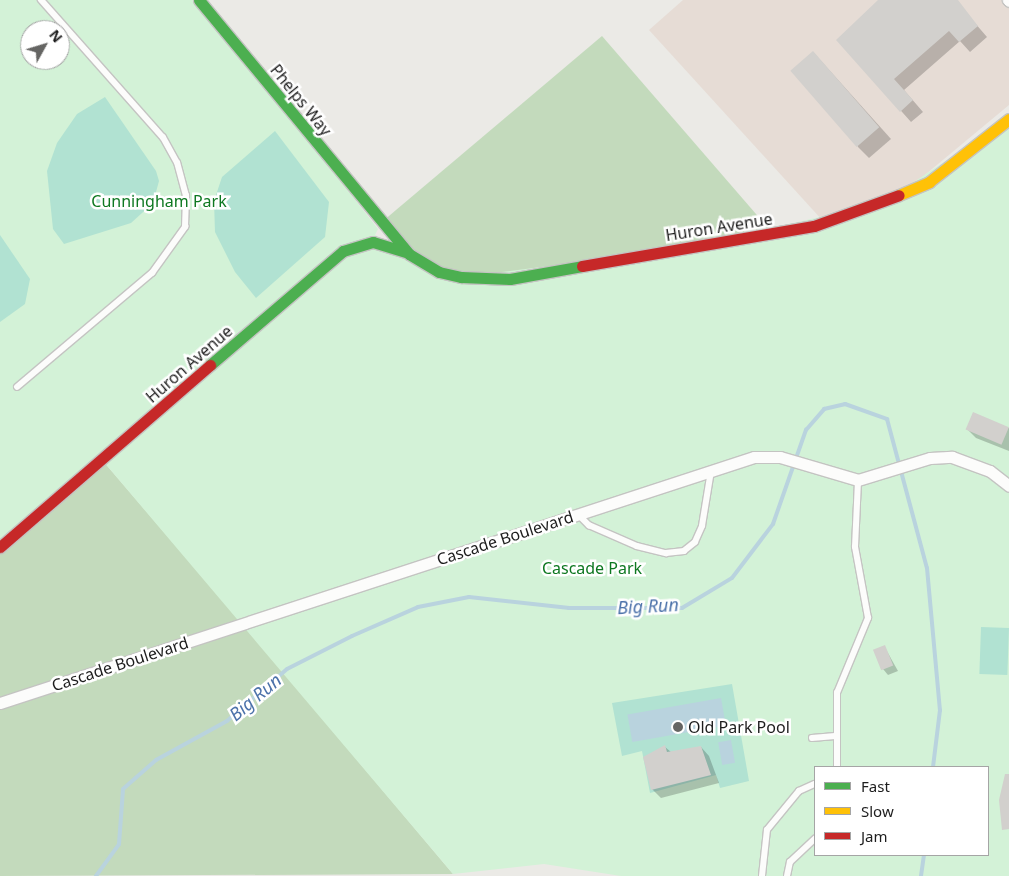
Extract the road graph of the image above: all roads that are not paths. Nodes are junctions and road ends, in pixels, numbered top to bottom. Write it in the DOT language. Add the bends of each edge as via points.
graph roads {
  1 [pos="41,0"];
  2 [pos="199,0"];
  3 [pos="1009,119"];
  4 [pos="378,220"];
  5 [pos="360,244"];
  6 [pos="411,255"];
  7 [pos="18,387"];
  8 [pos="711,471"];
  9 [pos="858,480"];
  10 [pos="1009,486"];
  11 [pos="578,514"];
  12 [pos="0,547"];
  13 [pos="0,703"];
  14 [pos="835,736"];
  15 [pos="812,738"];
  16 [pos="838,766"];
  17 [pos="814,784"];
  18 [pos="814,840"];
  19 [pos="762,876"];
  20 [pos="786,876"];
  1 -- 7 [label="lane" via="163,138 178,163 186,196 185,227 152,273"];
  2 -- 4 [label="street, Phelps Way"];
  3 -- 6 [label="street, Huron Avenue" via="929,182 882,204 779,234 510,279 462,278 439,272"];
  4 -- 5 [label="street" via="375,235"];
  4 -- 6 [label="street, Huron Avenue"];
  5 -- 6 [label="street, Huron Avenue" via="386,244"];
  5 -- 12 [label="street, Huron Avenue" via="334,259"];
  8 -- 9 [label="street, Cascade Boulevard" via="754,457 780,457"];
  8 -- 11 [label="street, Cascade Boulevard"];
  8 -- 11 [label="lane" via="702,526 695,542 684,551 666,553 637,546 589,525"];
  9 -- 10 [label="street, Cascade Boulevard" via="930,458 969,461"];
  9 -- 14 [label="lane" via="854,547 868,618 837,693"];
  11 -- 13 [label="street, Cascade Boulevard"];
  14 -- 15 [label="lane"];
  14 -- 16 [label="lane"];
  17 -- 19 [label="lane" via="799,791 767,830"];
  18 -- 20 [label="lane" via="790,862"];
}
